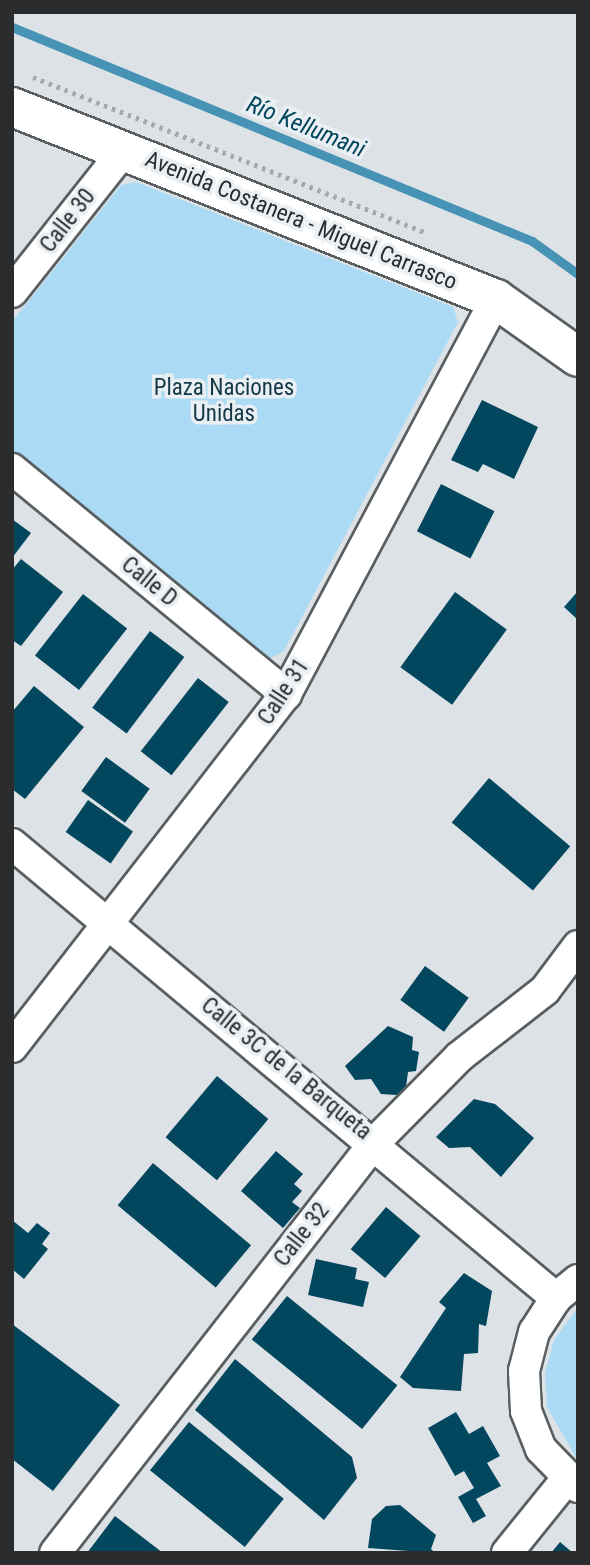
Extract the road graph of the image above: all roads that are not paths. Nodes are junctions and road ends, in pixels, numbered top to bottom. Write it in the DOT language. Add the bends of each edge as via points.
graph roads {
  1 [pos="12,107"];
  2 [pos="124,150"];
  3 [pos="12,292"];
  4 [pos="496,299"];
  5 [pos="578,357"];
  6 [pos="12,469"];
  7 [pos="286,695"];
  8 [pos="12,844"];
  9 [pos="111,926"];
  10 [pos="578,946"];
  11 [pos="12,1047"];
  12 [pos="374,1142"];
  13 [pos="567,1289"];
  14 [pos="572,1484"];
  15 [pos="55,1553"];
  16 [pos="507,1553"];
  1 -- 2 [label="street, Avenida Costanera - Miguel Carrasco"];
  2 -- 3 [label="street, Calle 30"];
  2 -- 4 [label="street, Avenida Costanera - Miguel Carrasco"];
  4 -- 5 [label="street, Avenida Costanera - Miguel Carrasco"];
  4 -- 7 [label="street, Calle 31"];
  6 -- 7 [label="street, Calle D"];
  7 -- 9 [label="street, Calle 31"];
  8 -- 9 [label="street, Calle 3C de la Barqueta"];
  9 -- 11 [label="street, Calle 31"];
  9 -- 12 [label="street, Calle 3C de la Barqueta"];
  10 -- 12 [label="street, Calle 32" via="545,990 458,1057"];
  12 -- 13 [label="street, Calle 3C de la Barqueta"];
  12 -- 15 [label="street, Calle 32"];
  13 -- 14 [label="street" via="534,1332 524,1371 526,1411 541,1449"];
  14 -- 16 [label="street"];
}
